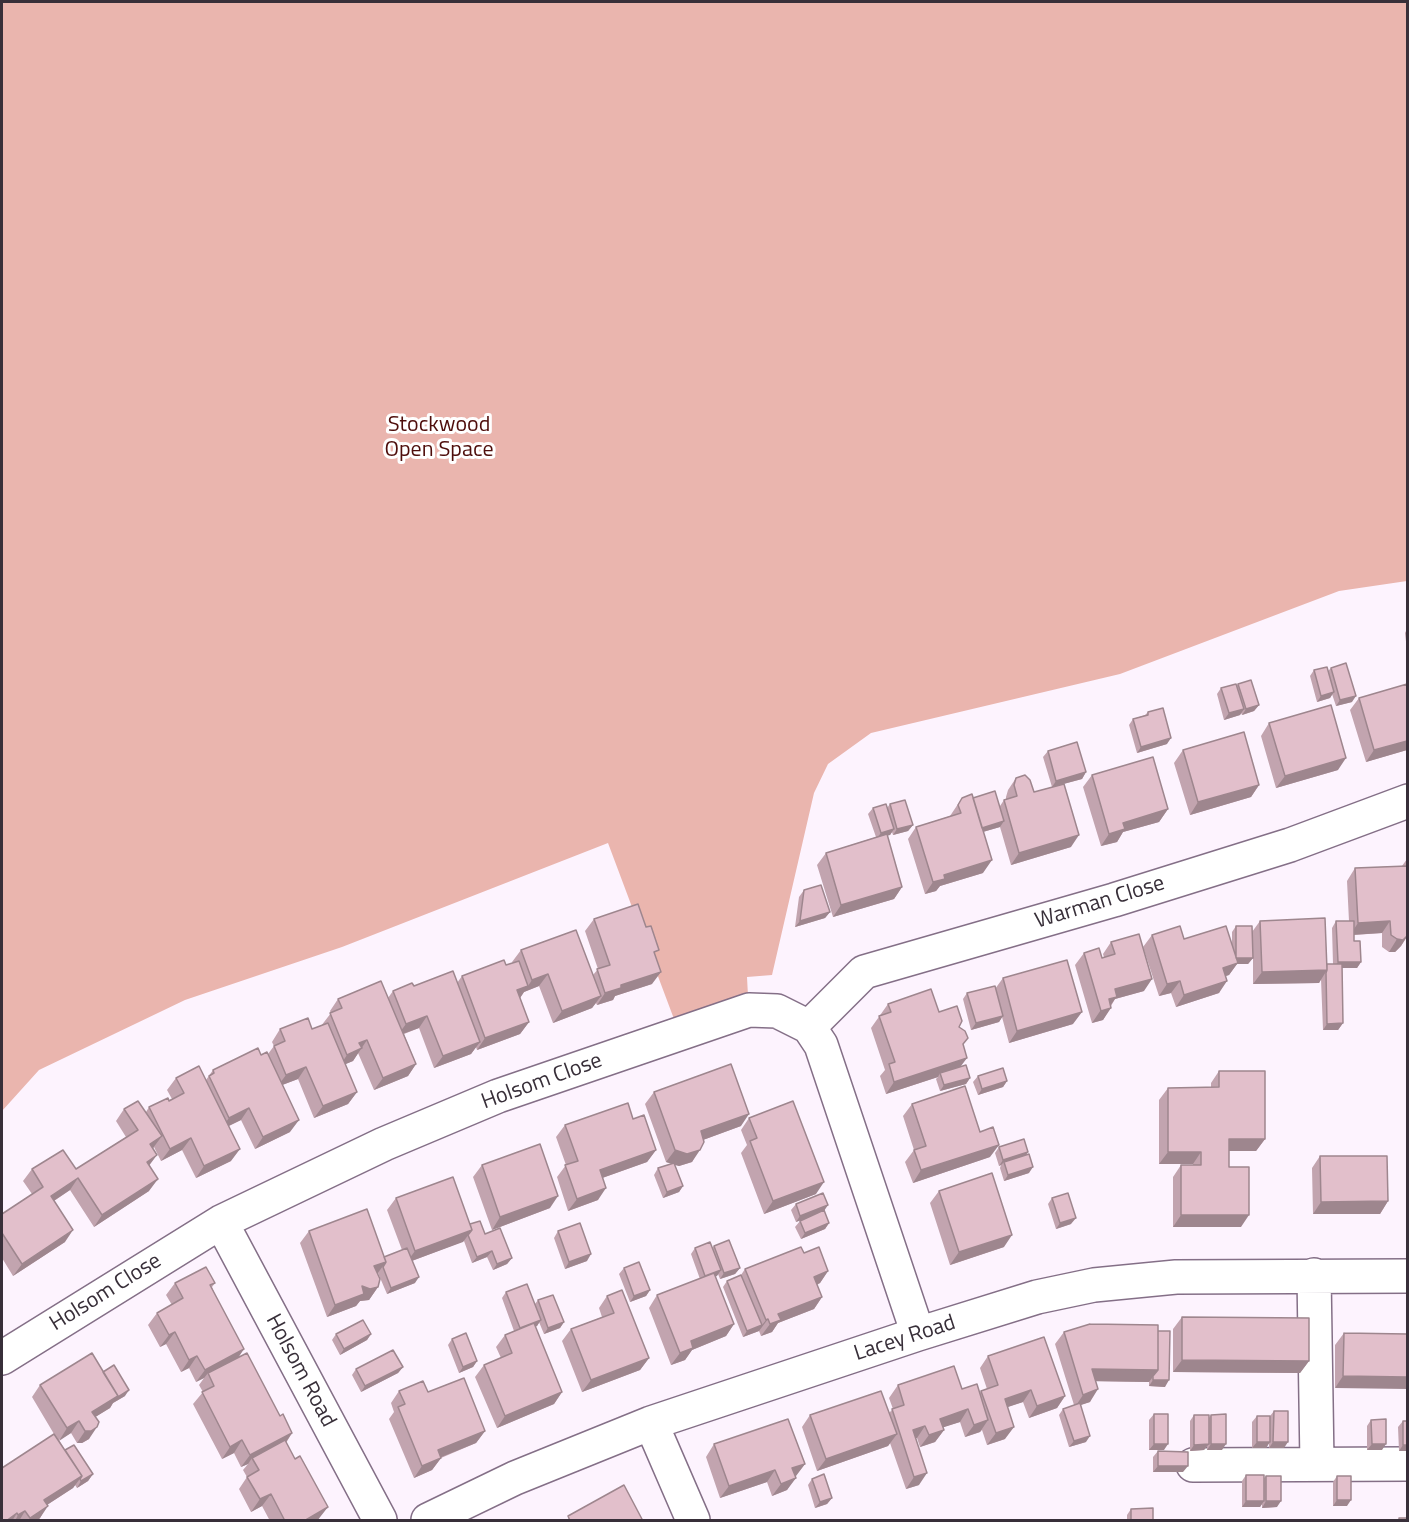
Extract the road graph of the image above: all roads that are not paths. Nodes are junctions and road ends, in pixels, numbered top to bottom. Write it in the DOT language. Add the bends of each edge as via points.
graph roads {
  1 [pos="1407,801"];
  2 [pos="809,1027"];
  3 [pos="221,1222"];
  4 [pos="1314,1275"];
  5 [pos="1407,1276"];
  6 [pos="918,1334"];
  7 [pos="2,1359"];
  8 [pos="651,1423"];
  9 [pos="1317,1464"];
  10 [pos="1407,1464"];
  11 [pos="1194,1465"];
  12 [pos="380,1521"];
  13 [pos="428,1521"];
  14 [pos="693,1521"];
  1 -- 2 [label="street, Warman Close" via="1290,845 864,972"];
  2 -- 3 [label="street, Holsom Close" via="777,1011 749,1010 498,1096 384,1144"];
  2 -- 6 [label="street" via="821,1045"];
  3 -- 7 [label="street, Holsom Close"];
  3 -- 12 [label="street, Holsom Road"];
  4 -- 5 [label="street, Lacey Road"];
  4 -- 6 [label="street, Lacey Road" via="1118,1281 1036,1297"];
  4 -- 9 [label="street"];
  6 -- 8 [label="street, Lacey Road"];
  8 -- 13 [label="street, Lacey Road" via="515,1478"];
  8 -- 14 [label="street"];
  9 -- 10 [label="street"];
  9 -- 11 [label="street"];
}
